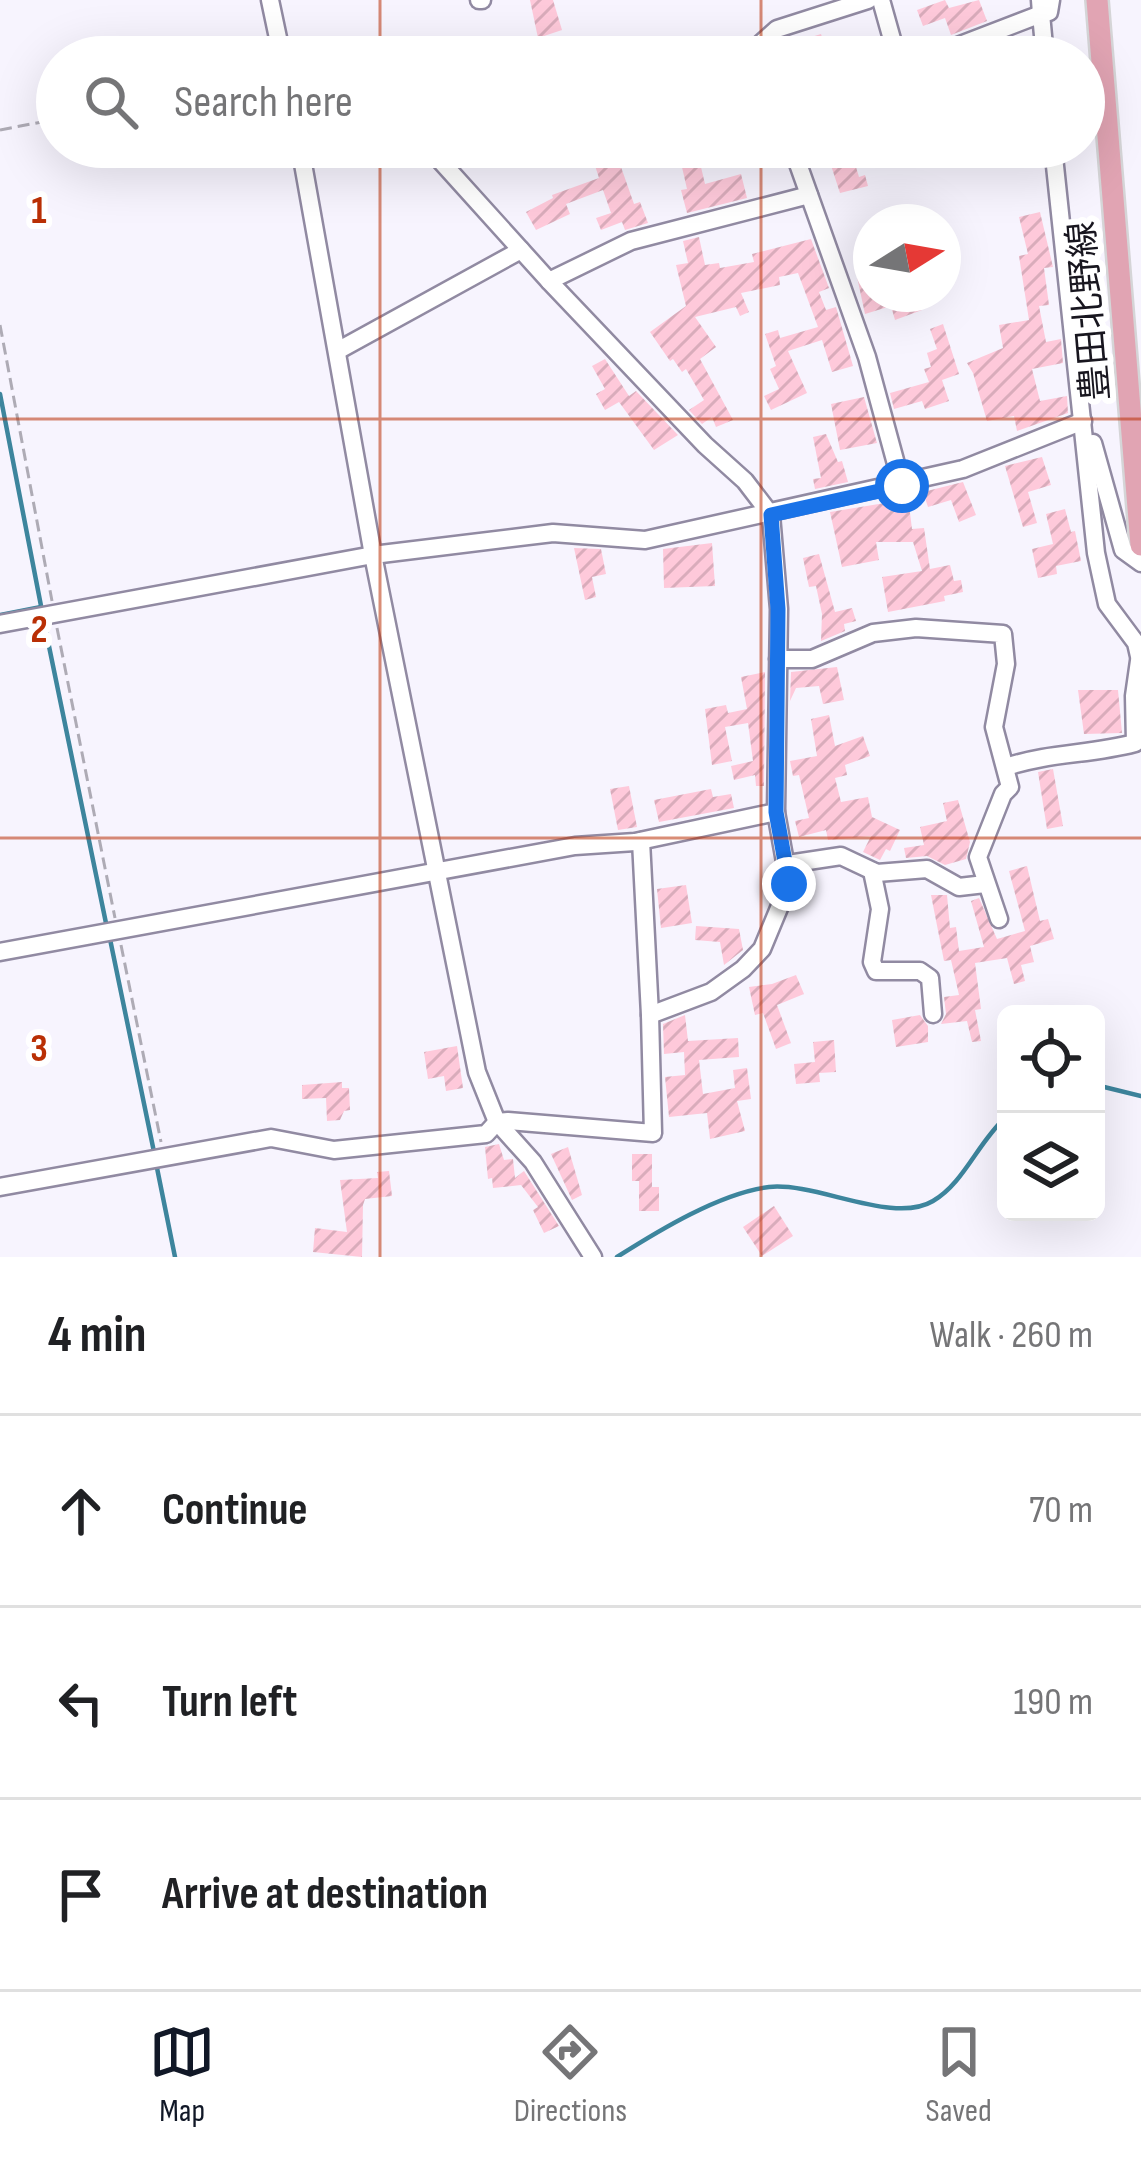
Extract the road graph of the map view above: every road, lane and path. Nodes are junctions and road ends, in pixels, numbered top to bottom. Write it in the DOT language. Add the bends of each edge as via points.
graph roads {
  1 [pos="270,0"];
  2 [pos="868,0"];
  3 [pos="881,0"];
  4 [pos="1097,0"];
  5 [pos="1044,5"];
  6 [pos="278,36"];
  7 [pos="769,36"];
  8 [pos="891,36"];
  9 [pos="975,36"];
  10 [pos="1045,36"];
  11 [pos="1100,36"];
  12 [pos="1105,99"];
  13 [pos="36,123"];
  14 [pos="0,130"];
  15 [pos="304,168"];
  16 [pos="447,168"];
  17 [pos="799,168"];
  18 [pos="1055,168"];
  19 [pos="808,195"];
  20 [pos="521,250"];
  21 [pos="549,280"];
  22 [pos="0,325"];
  23 [pos="339,350"];
  24 [pos="1083,421"];
  25 [pos="902,486"];
  26 [pos="771,515"];
  27 [pos="1141,545"];
  28 [pos="373,554"];
  29 [pos="1141,563"];
  30 [pos="55,613"];
  31 [pos="0,624"];
  32 [pos="778,659"];
  33 [pos="1140,663"];
  34 [pos="1006,767"];
  35 [pos="776,812"];
  36 [pos="640,841"];
  37 [pos="788,864"];
  38 [pos="438,871"];
  39 [pos="872,871"];
  40 [pos="985,884"];
  41 [pos="999,919"];
  42 [pos="118,933"];
  43 [pos="0,952"];
  44 [pos="933,1014"];
  45 [pos="650,1016"];
  46 [pos="497,1122"];
  47 [pos="164,1157"];
  48 [pos="0,1187"];
  49 [pos="592,1257"];
  1 -- 6 [label="street"];
  2 -- 7 [label="street"];
  3 -- 8 [label="street"];
  4 -- 11 [label="main road, 豊田北野線"];
  5 -- 9 [label="street"];
  5 -- 10 [label="street"];
  12 -- 27 [label="main road, 豊田北野線"];
  13 -- 14 [label="path"];
  15 -- 23 [label="street"];
  16 -- 20 [label="street"];
  17 -- 19 [label="street"];
  18 -- 24 [label="street"];
  19 -- 21 [label="street" via="631,241"];
  19 -- 25 [label="street" via="867,357"];
  20 -- 21 [label="street"];
  20 -- 23 [label="street"];
  21 -- 26 [label="street"];
  22 -- 30 [label="path"];
  23 -- 28 [label="street"];
  24 -- 25 [label="street"];
  24 -- 29 [label="street" via="1123,550"];
  24 -- 33 [label="street" via="1107,604 1136,643"];
  25 -- 26 [label="street"];
  26 -- 28 [label="street" via="645,540 553,533"];
  26 -- 32 [label="street"];
  28 -- 30 [label="street"];
  28 -- 38 [label="street"];
  30 -- 31 [label="street"];
  30 -- 42 [label="path"];
  32 -- 34 [label="street" via="812,659 873,633 916,628 1004,634 994,728"];
  32 -- 35 [label="street"];
  33 -- 34 [label="street" via="1135,743"];
  34 -- 40 [label="street" via="1010,787 978,857"];
  35 -- 36 [label="street"];
  35 -- 37 [label="street"];
  36 -- 38 [label="street"];
  36 -- 45 [label="street"];
  37 -- 39 [label="street" via="841,856"];
  37 -- 45 [label="street" via="783,906 762,949 711,992"];
  38 -- 42 [label="street"];
  38 -- 46 [label="street" via="476,1072"];
  39 -- 40 [label="street" via="927,869 959,887"];
  39 -- 44 [label="street" via="880,909 875,970 930,978"];
  40 -- 41 [label="street"];
  42 -- 43 [label="street"];
  42 -- 47 [label="path"];
  45 -- 46 [label="street" via="653,1133"];
  46 -- 47 [label="street" via="486,1134 334,1150 271,1138"];
  46 -- 49 [label="street" via="533,1162"];
  47 -- 48 [label="street"];
}
